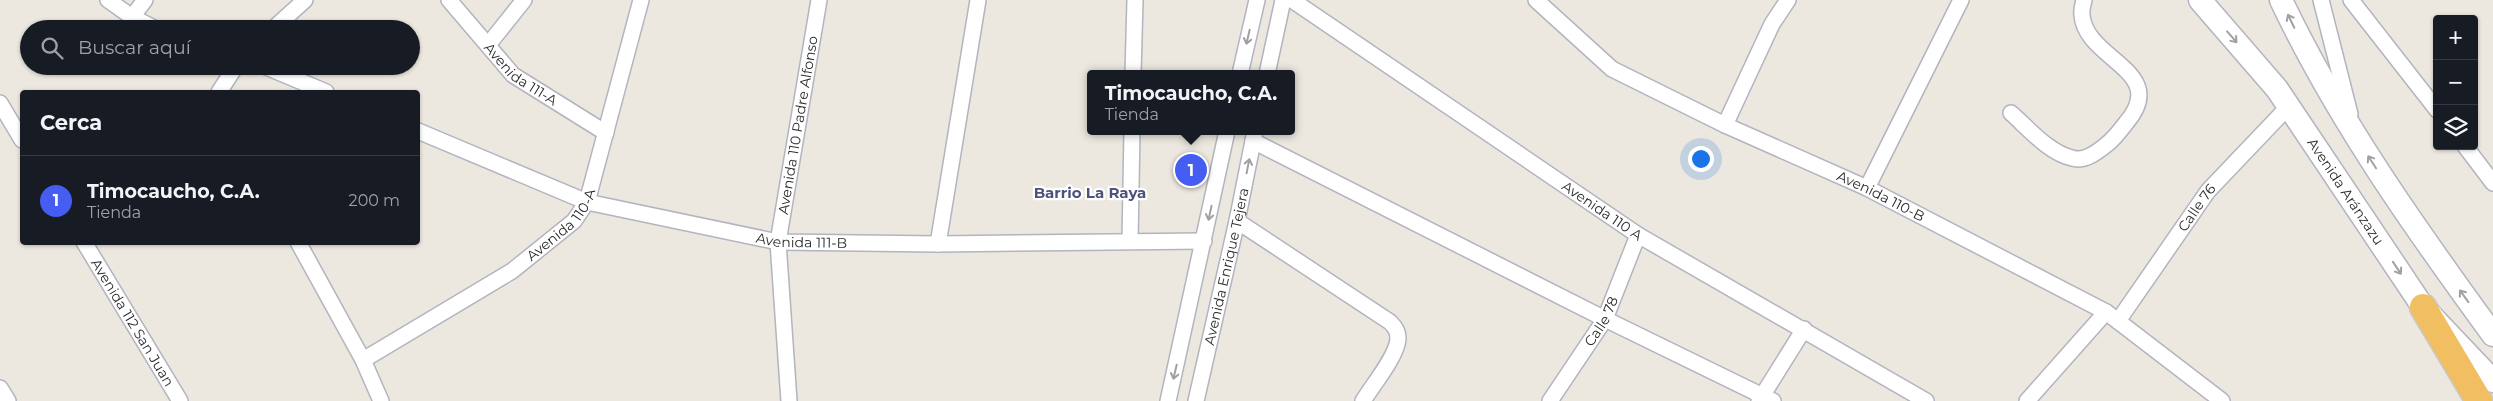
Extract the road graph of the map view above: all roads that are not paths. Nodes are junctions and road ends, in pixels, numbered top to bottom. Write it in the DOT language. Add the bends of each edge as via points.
graph roads {
  1 [pos="108,0"];
  2 [pos="145,0"];
  3 [pos="305,0"];
  4 [pos="449,0"];
  5 [pos="524,0"];
  6 [pos="642,0"];
  7 [pos="819,0"];
  8 [pos="978,0"];
  9 [pos="1134,0"];
  10 [pos="1257,0"];
  11 [pos="1283,0"];
  12 [pos="1292,0"];
  13 [pos="1536,0"];
  14 [pos="1788,0"];
  15 [pos="1961,0"];
  16 [pos="2084,0"];
  17 [pos="2200,0"];
  18 [pos="2281,0"];
  19 [pos="2321,0"];
  20 [pos="2351,0"];
  21 [pos="132,17"];
  22 [pos="138,20"];
  23 [pos="283,20"];
  24 [pos="488,45"];
  25 [pos="1133,70"];
  26 [pos="1241,70"];
  27 [pos="1268,70"];
  28 [pos="230,75"];
  29 [pos="285,75"];
  30 [pos="220,90"];
  31 [pos="321,90"];
  32 [pos="0,103"];
  33 [pos="2433,105"];
  34 [pos="2289,106"];
  35 [pos="2011,113"];
  36 [pos="1725,125"];
  37 [pos="420,132"];
  38 [pos="606,133"];
  39 [pos="1132,135"];
  40 [pos="1226,135"];
  41 [pos="2355,135"];
  42 [pos="1254,136"];
  43 [pos="20,137"];
  44 [pos="2468,150"];
  45 [pos="2493,183"];
  46 [pos="1867,188"];
  47 [pos="586,202"];
  48 [pos="1237,221"];
  49 [pos="1638,235"];
  50 [pos="1130,241"];
  51 [pos="1204,241"];
  52 [pos="778,242"];
  53 [pos="938,244"];
  54 [pos="86,245"];
  55 [pos="300,245"];
  56 [pos="2423,307"];
  57 [pos="2112,316"];
  58 [pos="1604,319"];
  59 [pos="1804,329"];
  60 [pos="2493,335"];
  61 [pos="363,360"];
  62 [pos="2493,381"];
  63 [pos="0,388"];
  64 [pos="1765,399"];
  65 [pos="8,401"];
  66 [pos="180,401"];
  67 [pos="381,401"];
  68 [pos="789,401"];
  69 [pos="1168,401"];
  70 [pos="1196,401"];
  71 [pos="1363,401"];
  72 [pos="1550,401"];
  73 [pos="1926,401"];
  74 [pos="2027,401"];
  75 [pos="2222,401"];
  76 [pos="2479,401"];
  1 -- 21 [label="street"];
  2 -- 21 [label="street"];
  3 -- 23 [label="street"];
  4 -- 24 [label="street, Avenida 111-A"];
  5 -- 24 [label="street"];
  6 -- 38 [label="street, Avenida 110-A"];
  7 -- 52 [label="street, Avenida 110 Padre Alfonso"];
  8 -- 53 [label="street"];
  9 -- 25 [label="street"];
  10 -- 26 [label="street, one-way"];
  11 -- 27 [label="street"];
  12 -- 49 [label="street, Avenida 110 A"];
  13 -- 36 [label="street, Avenida 110-B" via="1612,69"];
  14 -- 36 [label="street" via="1772,24"];
  15 -- 46 [label="street"];
  16 -- 35 [label="street" via="2082,14 2085,26 2090,36 2135,81 2140,100 2138,110 2111,142 2079,160 2059,153"];
  17 -- 34 [label="main road, Avenida Aránzazu, one-way" via="2278,89"];
  41 -- 18 [label="main road, one-way"];
  19 -- 41 [label="street"];
  20 -- 33 [label="street"];
  21 -- 22 [label="street"];
  24 -- 38 [label="street, Avenida 111-A" via="520,81"];
  28 -- 30 [label="street"];
  29 -- 31 [label="street"];
  32 -- 43 [label="street"];
  34 -- 56 [label="main road, Avenida Aránzazu, one-way"];
  34 -- 57 [label="street, Calle 76" via="2208,191"];
  36 -- 46 [label="street, Avenida 110-B"];
  37 -- 47 [label="street, Avenida 111-B"];
  38 -- 47 [label="street, Avenida 110-A"];
  39 -- 50 [label="street"];
  40 -- 51 [label="street, Avenida Enrique Tejera, one-way"];
  60 -- 41 [label="main road, one-way" via="2422,238"];
  48 -- 42 [label="street, Avenida Enrique Tejera, one-way"];
  42 -- 58 [label="street"];
  44 -- 45 [label="street"];
  46 -- 57 [label="street, Avenida 110-B"];
  47 -- 52 [label="street, Avenida 111-B"];
  47 -- 61 [label="street, Avenida 110-A" via="574,221 512,271"];
  48 -- 70 [label="street, Avenida Enrique Tejera"];
  48 -- 71 [label="street" via="1390,322 1397,330 1394,352"];
  49 -- 58 [label="street, Calle 78"];
  49 -- 59 [label="street, Avenida 110 A"];
  50 -- 51 [label="street, Avenida 111-B"];
  50 -- 53 [label="street, Avenida 111-B"];
  51 -- 69 [label="street, Avenida Enrique Tejera, one-way"];
  52 -- 53 [label="street, Avenida 111-B"];
  52 -- 68 [label="street, Avenida 110 Padre Alfonso"];
  54 -- 66 [label="street, Avenida 112 San Juan"];
  55 -- 61 [label="street"];
  56 -- 62 [label="main road, Avenida Aránzazu"];
  56 -- 76 [label="highway"];
  57 -- 74 [label="street, Calle 76"];
  57 -- 75 [label="street, Avenida 110-B"];
  58 -- 64 [label="street"];
  58 -- 72 [label="street, Calle 78"];
  59 -- 64 [label="street"];
  59 -- 73 [label="street, Avenida 110 A"];
  61 -- 67 [label="street"];
  63 -- 65 [label="street"];
}
